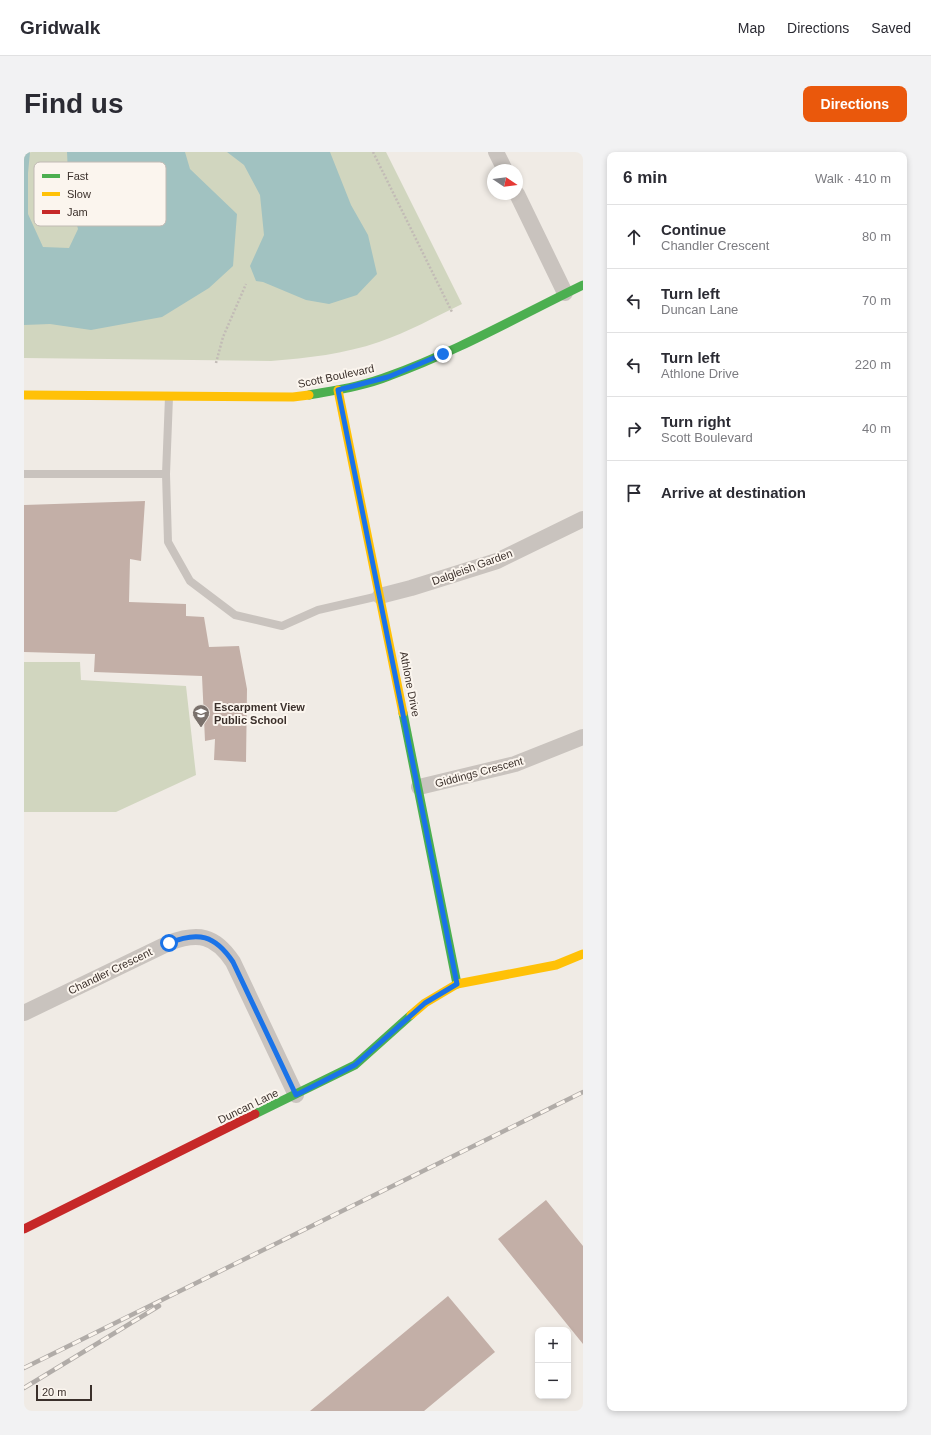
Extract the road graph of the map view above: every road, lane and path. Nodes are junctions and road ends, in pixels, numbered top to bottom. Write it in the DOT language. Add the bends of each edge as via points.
graph roads {
  1 [pos="373,152"];
  2 [pos="496,152"];
  3 [pos="502,164"];
  4 [pos="520,200"];
  5 [pos="246,284"];
  6 [pos="583,284"];
  7 [pos="565,293"];
  8 [pos="452,312"];
  9 [pos="216,363"];
  10 [pos="338,390"];
  11 [pos="24,395"];
  12 [pos="169,396"];
  13 [pos="24,474"];
  14 [pos="166,474"];
  15 [pos="583,519"];
  16 [pos="380,596"];
  17 [pos="583,737"];
  18 [pos="419,787"];
  19 [pos="583,954"];
  20 [pos="457,984"];
  21 [pos="24,1013"];
  22 [pos="296,1095"];
  23 [pos="24,1229"];
  1 -- 8 [label="path"];
  2 -- 3 [label="street"];
  4 -- 7 [label="street"];
  5 -- 9 [label="path" via="223,338"];
  6 -- 7 [label="street, Scott Boulevard"];
  7 -- 10 [label="street, Scott Boulevard" via="428,362 388,377"];
  10 -- 12 [label="street, Scott Boulevard" via="293,397"];
  10 -- 16 [label="street, Athlone Drive"];
  11 -- 12 [label="street, Scott Boulevard"];
  12 -- 14 [label="lane"];
  13 -- 14 [label="lane"];
  14 -- 16 [label="lane" via="168,542 190,581 235,616 282,626 318,610"];
  15 -- 16 [label="street, Dalgleish Garden" via="497,561"];
  16 -- 18 [label="street, Athlone Drive"];
  17 -- 18 [label="street, Giddings Crescent" via="515,764"];
  18 -- 20 [label="street, Athlone Drive"];
  19 -- 20 [label="street, Duncan Lane" via="556,965"];
  20 -- 22 [label="street, Duncan Lane" via="425,1003 355,1065"];
  21 -- 22 [label="street, Chandler Crescent" via="169,943 192,936 206,938 220,945 233,962"];
  22 -- 23 [label="street, Duncan Lane"];
}
